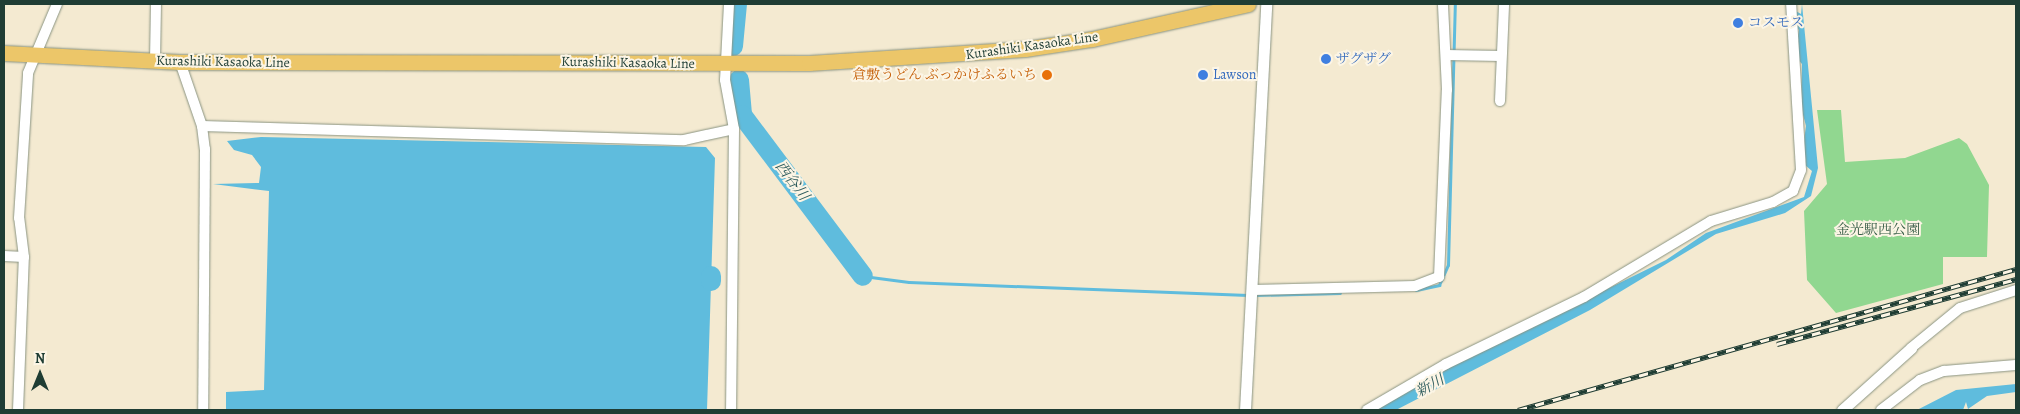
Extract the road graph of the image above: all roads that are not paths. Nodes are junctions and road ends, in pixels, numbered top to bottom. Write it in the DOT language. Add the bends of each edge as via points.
graph roads {
  1 [pos="57,4"];
  2 [pos="156,4"];
  3 [pos="729,4"];
  4 [pos="1248,4"];
  5 [pos="1266,4"];
  6 [pos="1443,4"];
  7 [pos="1504,4"];
  8 [pos="1791,4"];
  9 [pos="4,53"];
  10 [pos="34,54"];
  11 [pos="1447,55"];
  12 [pos="1501,56"];
  13 [pos="155,62"];
  14 [pos="180,62"];
  15 [pos="726,64"];
  16 [pos="1500,101"];
  17 [pos="202,126"];
  18 [pos="734,129"];
  19 [pos="4,256"];
  20 [pos="24,257"];
  21 [pos="2016,290"];
  22 [pos="1252,294"];
  23 [pos="1911,348"];
  24 [pos="2016,365"];
  25 [pos="18,410"];
  26 [pos="203,410"];
  27 [pos="731,410"];
  28 [pos="1245,410"];
  29 [pos="1368,410"];
  30 [pos="1842,410"];
  31 [pos="1881,410"];
  1 -- 10 [label="street"];
  2 -- 13 [label="street"];
  3 -- 15 [label="street"];
  4 -- 15 [label="main road, Kurashiki Kasaoka Line" via="1092,39 1025,49 902,60"];
  5 -- 22 [label="street"];
  6 -- 11 [label="street"];
  7 -- 12 [label="street"];
  8 -- 29 [label="street" via="1800,170 1793,191 1773,202 1711,221 1584,297 1446,364"];
  9 -- 10 [label="main road, Kurashiki Kasaoka Line"];
  10 -- 13 [label="main road, Kurashiki Kasaoka Line"];
  10 -- 20 [label="street" via="28,73 19,218"];
  11 -- 12 [label="street"];
  11 -- 22 [label="street" via="1439,277 1414,286"];
  12 -- 16 [label="street"];
  13 -- 14 [label="main road, Kurashiki Kasaoka Line"];
  14 -- 15 [label="main road, Kurashiki Kasaoka Line"];
  14 -- 17 [label="street"];
  15 -- 18 [label="street"];
  17 -- 18 [label="street" via="684,140"];
  17 -- 26 [label="street" via="207,180"];
  18 -- 27 [label="street"];
  19 -- 20 [label="street"];
  20 -- 25 [label="street"];
  21 -- 23 [label="street" via="1960,308"];
  22 -- 28 [label="street"];
  23 -- 30 [label="street"];
  24 -- 31 [label="street" via="1944,371 1920,380"];
}
